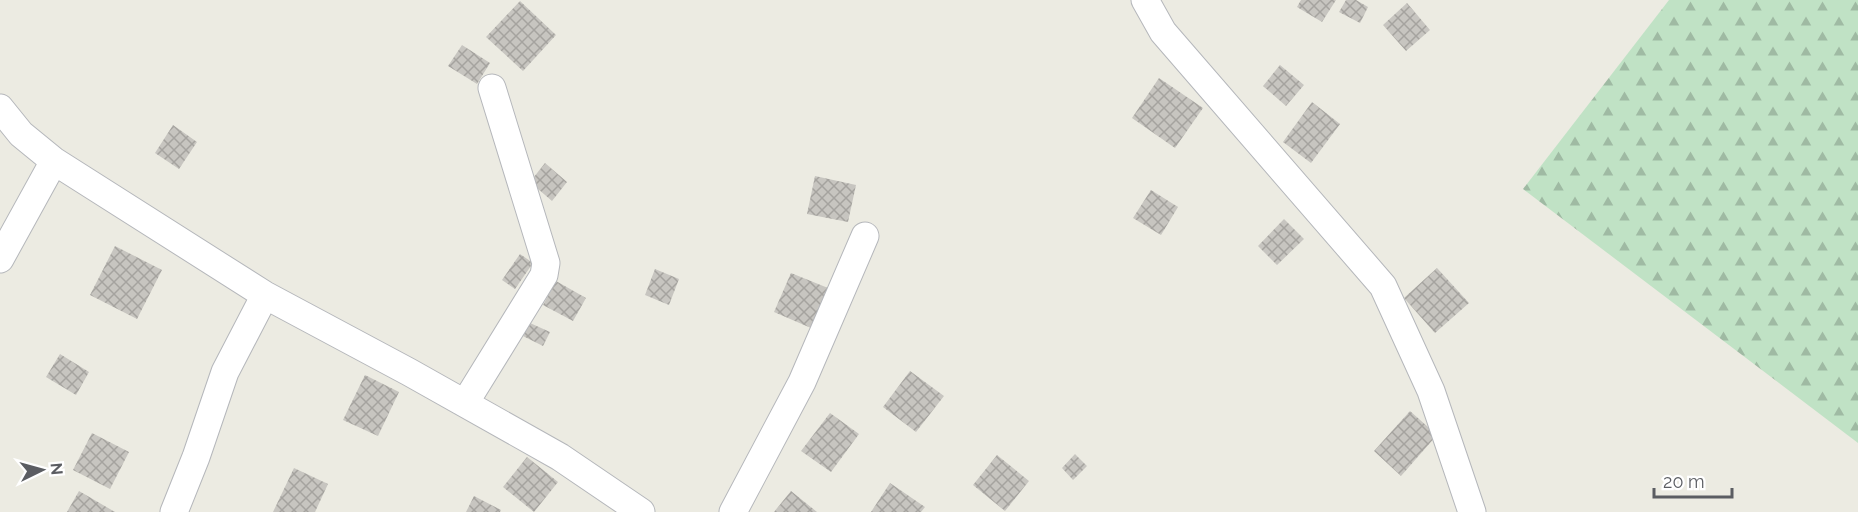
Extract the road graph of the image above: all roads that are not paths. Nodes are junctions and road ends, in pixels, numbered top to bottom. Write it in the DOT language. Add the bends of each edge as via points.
graph roads {
  1 [pos="1145,0"];
  2 [pos="492,88"];
  3 [pos="0,108"];
  4 [pos="54,162"];
  5 [pos="865,236"];
  6 [pos="0,259"];
  7 [pos="265,295"];
  8 [pos="465,404"];
  9 [pos="174,512"];
  10 [pos="641,512"];
  11 [pos="733,512"];
  12 [pos="1472,512"];
  1 -- 12 [label="street" via="1162,32 1383,286 1431,391"];
  2 -- 8 [label="street" via="546,263 544,275"];
  3 -- 4 [label="street" via="21,134"];
  4 -- 6 [label="street"];
  4 -- 7 [label="street"];
  5 -- 11 [label="street" via="802,382"];
  7 -- 8 [label="street"];
  7 -- 9 [label="street" via="225,372"];
  8 -- 10 [label="street" via="560,457"];
}
